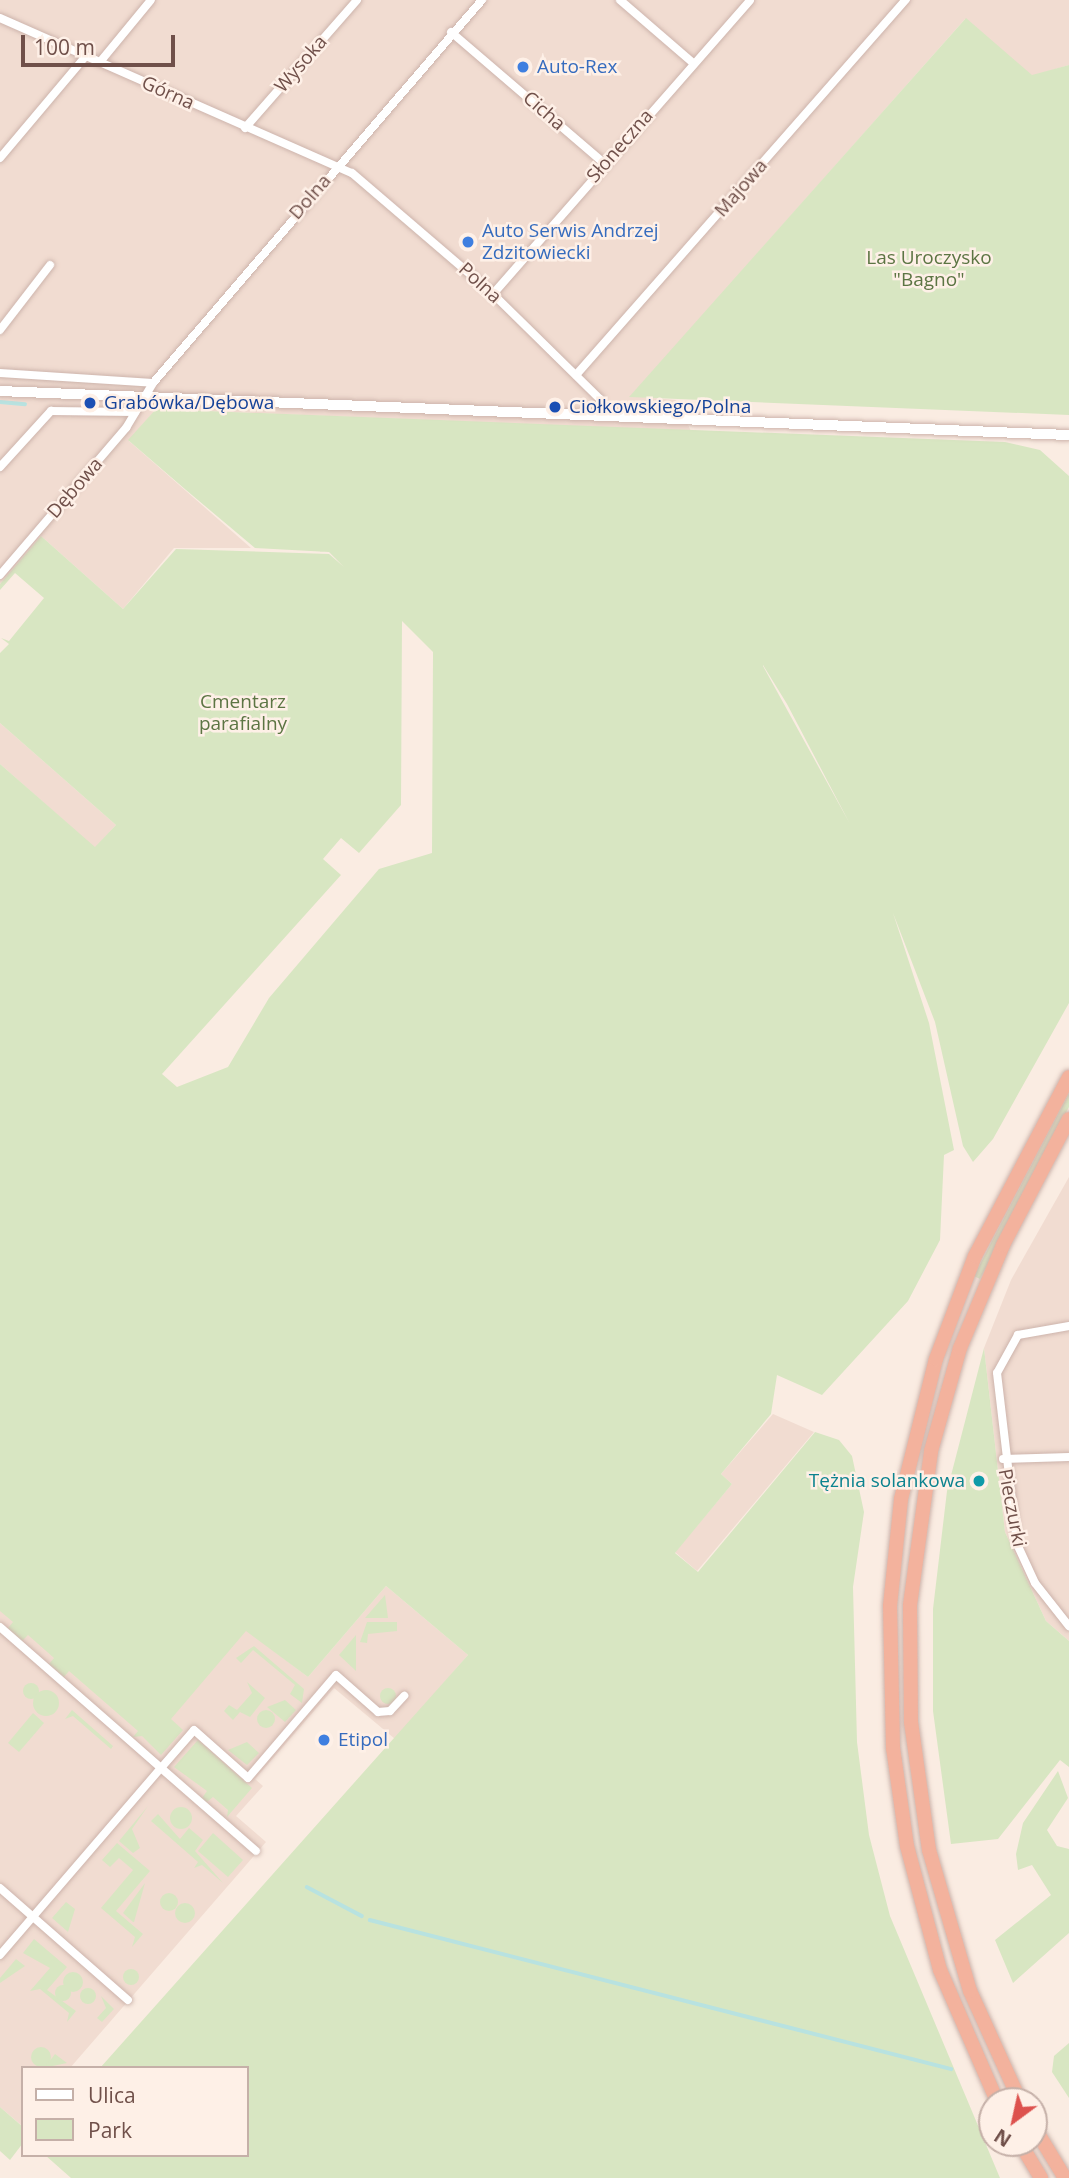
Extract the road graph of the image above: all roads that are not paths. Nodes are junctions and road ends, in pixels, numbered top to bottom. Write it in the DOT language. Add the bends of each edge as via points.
graph roads {
  1 [pos="151,0"];
  2 [pos="357,0"];
  3 [pos="482,0"];
  4 [pos="620,0"];
  5 [pos="750,0"];
  6 [pos="906,0"];
  7 [pos="0,18"];
  8 [pos="451,32"];
  9 [pos="86,56"];
  10 [pos="100,62"];
  11 [pos="694,63"];
  12 [pos="245,128"];
  13 [pos="0,158"];
  14 [pos="605,164"];
  15 [pos="337,166"];
  16 [pos="50,265"];
  17 [pos="492,293"];
  18 [pos="0,330"];
  19 [pos="0,373"];
  20 [pos="576,375"];
  21 [pos="153,383"];
  22 [pos="0,391"];
  23 [pos="143,397"];
  24 [pos="135,412"];
  25 [pos="601,417"];
  26 [pos="1003,435"];
  27 [pos="1069,435"];
  28 [pos="1069,442"];
  29 [pos="0,467"];
  30 [pos="0,575"];
  31 [pos="1069,1077"];
  32 [pos="1069,1119"];
  33 [pos="961,1287"];
  34 [pos="972,1314"];
  35 [pos="1069,1326"];
  36 [pos="1069,1457"];
  37 [pos="1003,1459"];
  38 [pos="1069,1626"];
  39 [pos="0,1627"];
  40 [pos="404,1696"];
  41 [pos="161,1768"];
  42 [pos="917,1782"];
  43 [pos="897,1783"];
  44 [pos="256,1851"];
  45 [pos="0,1888"];
  46 [pos="33,1916"];
  47 [pos="0,1955"];
  48 [pos="128,2000"];
  49 [pos="991,2087"];
  50 [pos="1014,2087"];
  51 [pos="1048,2150"];
  52 [pos="1028,2157"];
  53 [pos="1041,2178"];
  54 [pos="1065,2178"];
  1 -- 10 [label="street"];
  2 -- 12 [label="street, Wysoka"];
  3 -- 8 [label="street, Dolna"];
  4 -- 11 [label="street"];
  5 -- 11 [label="street, Słoneczna"];
  6 -- 20 [label="street, Majowa"];
  7 -- 9 [label="street, Górna"];
  8 -- 14 [label="street, Cicha"];
  8 -- 15 [label="street, Dolna"];
  9 -- 10 [label="street, Górna"];
  9 -- 13 [label="street"];
  10 -- 12 [label="street, Górna"];
  11 -- 14 [label="street, Słoneczna"];
  12 -- 15 [label="street, Górna"];
  14 -- 17 [label="street, Słoneczna"];
  15 -- 17 [label="street, Polna"];
  15 -- 21 [label="street, Dolna"];
  16 -- 18 [label="street"];
  17 -- 20 [label="street, Polna"];
  19 -- 21 [label="street"];
  20 -- 25 [label="street, Polna" via="600,399"];
  21 -- 23 [label="street, Dolna"];
  22 -- 23 [label="street"];
  23 -- 24 [label="street, Dębowa"];
  23 -- 25 [label="street"];
  24 -- 29 [label="street" via="44,415"];
  24 -- 30 [label="street, Dębowa"];
  25 -- 26 [label="street"];
  26 -- 27 [label="street"];
  26 -- 28 [label="street"];
  31 -- 33 [label="highway"];
  32 -- 34 [label="highway"];
  33 -- 34 [label="highway" via="968,1283 973,1288"];
  33 -- 43 [label="highway" via="923,1402 896,1542 889,1658"];
  34 -- 42 [label="highway" via="941,1409 916,1538 909,1660"];
  35 -- 37 [label="street, Pieczurki" via="1018,1335 999,1360"];
  36 -- 37 [label="street"];
  37 -- 38 [label="street, Pieczurki" via="1021,1555"];
  39 -- 41 [label="street"];
  40 -- 41 [label="street" via="390,1711 378,1712 336,1675 248,1778 194,1730"];
  41 -- 44 [label="street"];
  41 -- 46 [label="street"];
  42 -- 43 [label="highway"];
  42 -- 50 [label="highway" via="952,1938"];
  43 -- 49 [label="highway" via="940,1970"];
  45 -- 46 [label="street"];
  46 -- 47 [label="street"];
  46 -- 48 [label="street"];
  51 -- 54 [label="highway"];
  52 -- 53 [label="highway"];
}
